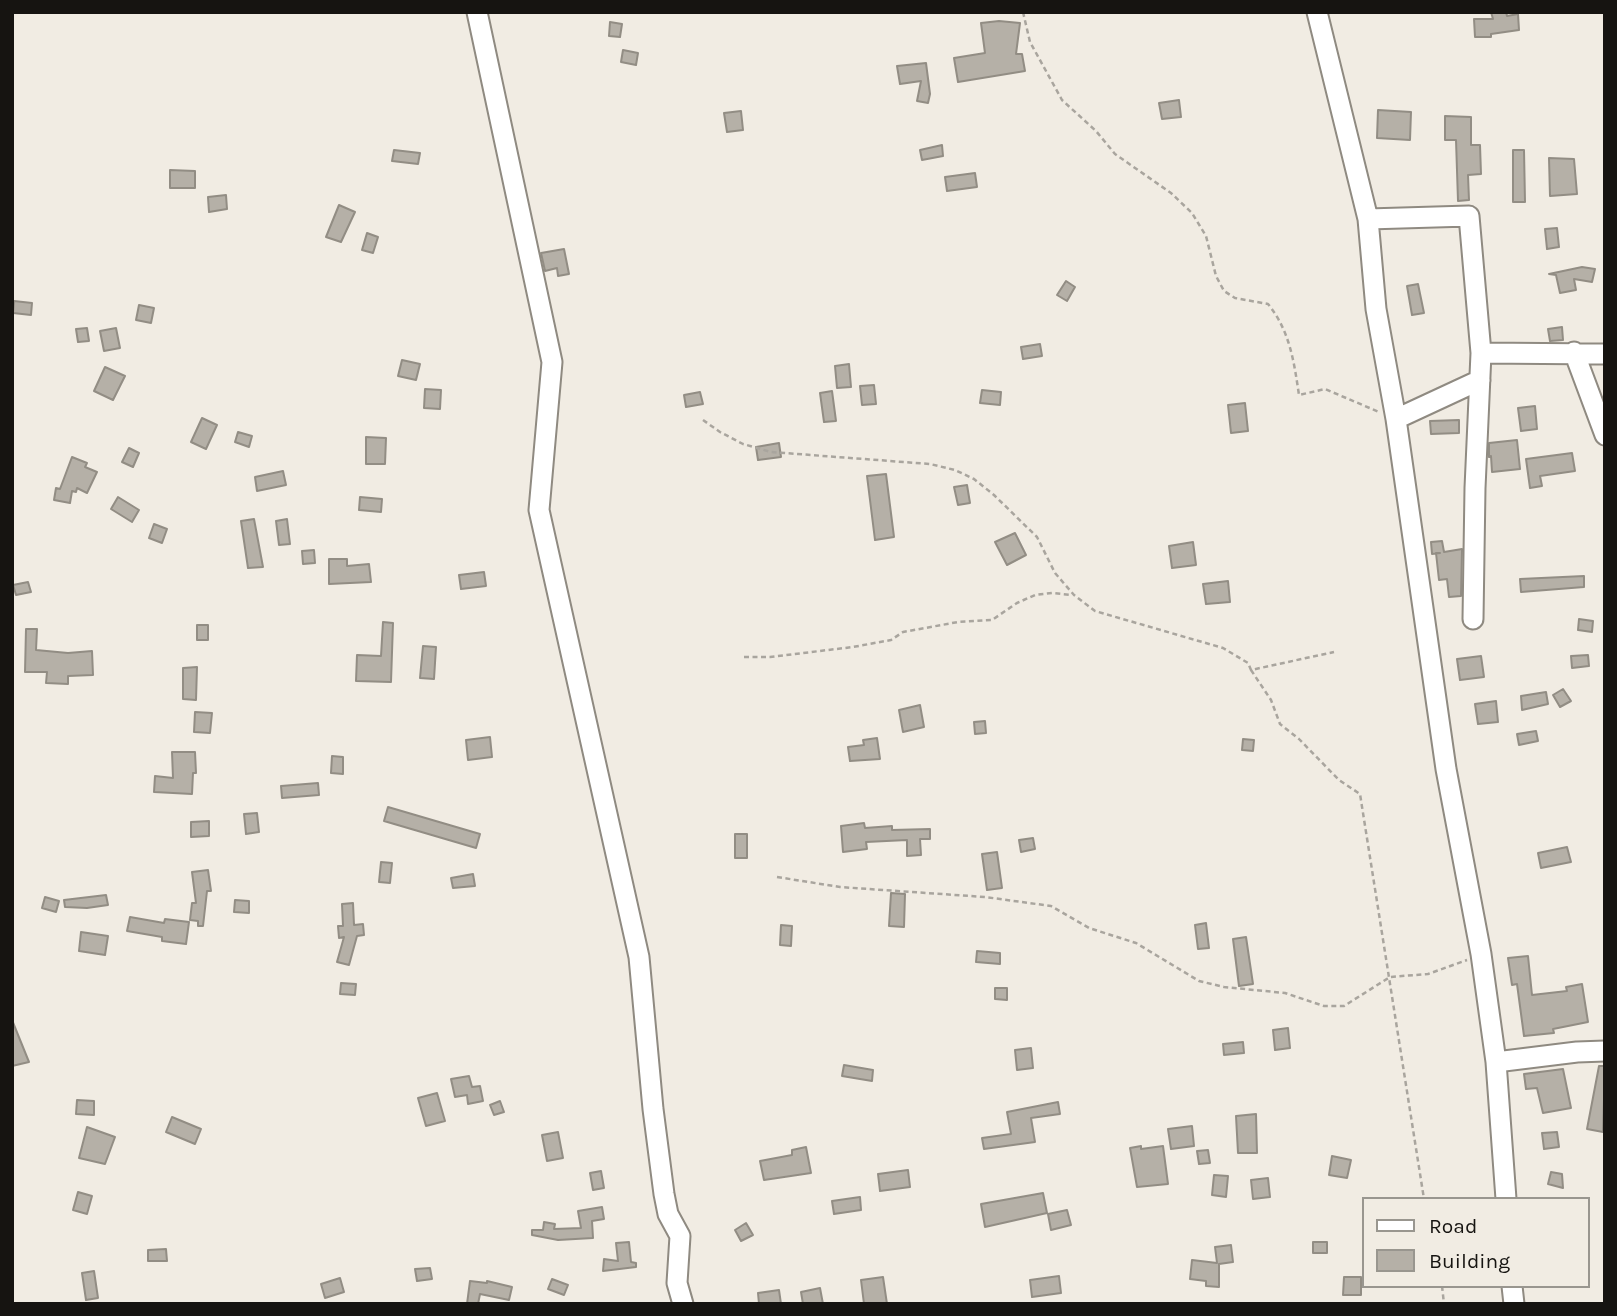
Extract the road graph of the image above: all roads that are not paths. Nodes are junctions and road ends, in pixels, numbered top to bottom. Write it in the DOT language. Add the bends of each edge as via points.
graph roads {
  1 [pos="477,12"];
  2 [pos="1317,12"];
  3 [pos="1368,219"];
  4 [pos="1574,352"];
  5 [pos="1481,353"];
  6 [pos="1605,354"];
  7 [pos="1480,380"];
  8 [pos="1396,419"];
  9 [pos="1605,435"];
  10 [pos="1473,619"];
  11 [pos="1605,1051"];
  12 [pos="1496,1062"];
  13 [pos="1506,1197"];
  14 [pos="683,1304"];
  1 -- 14 [label="street" via="552,362 539,510 639,957 664,1194 680,1236 677,1283"];
  2 -- 3 [label="street"];
  3 -- 5 [label="street" via="1469,216"];
  3 -- 8 [label="street" via="1376,309"];
  4 -- 5 [label="street"];
  4 -- 6 [label="street"];
  4 -- 9 [label="street"];
  5 -- 7 [label="street"];
  7 -- 8 [label="street"];
  7 -- 10 [label="street"];
  8 -- 12 [label="street" via="1446,769"];
  11 -- 12 [label="street"];
  12 -- 13 [label="street"];
}
